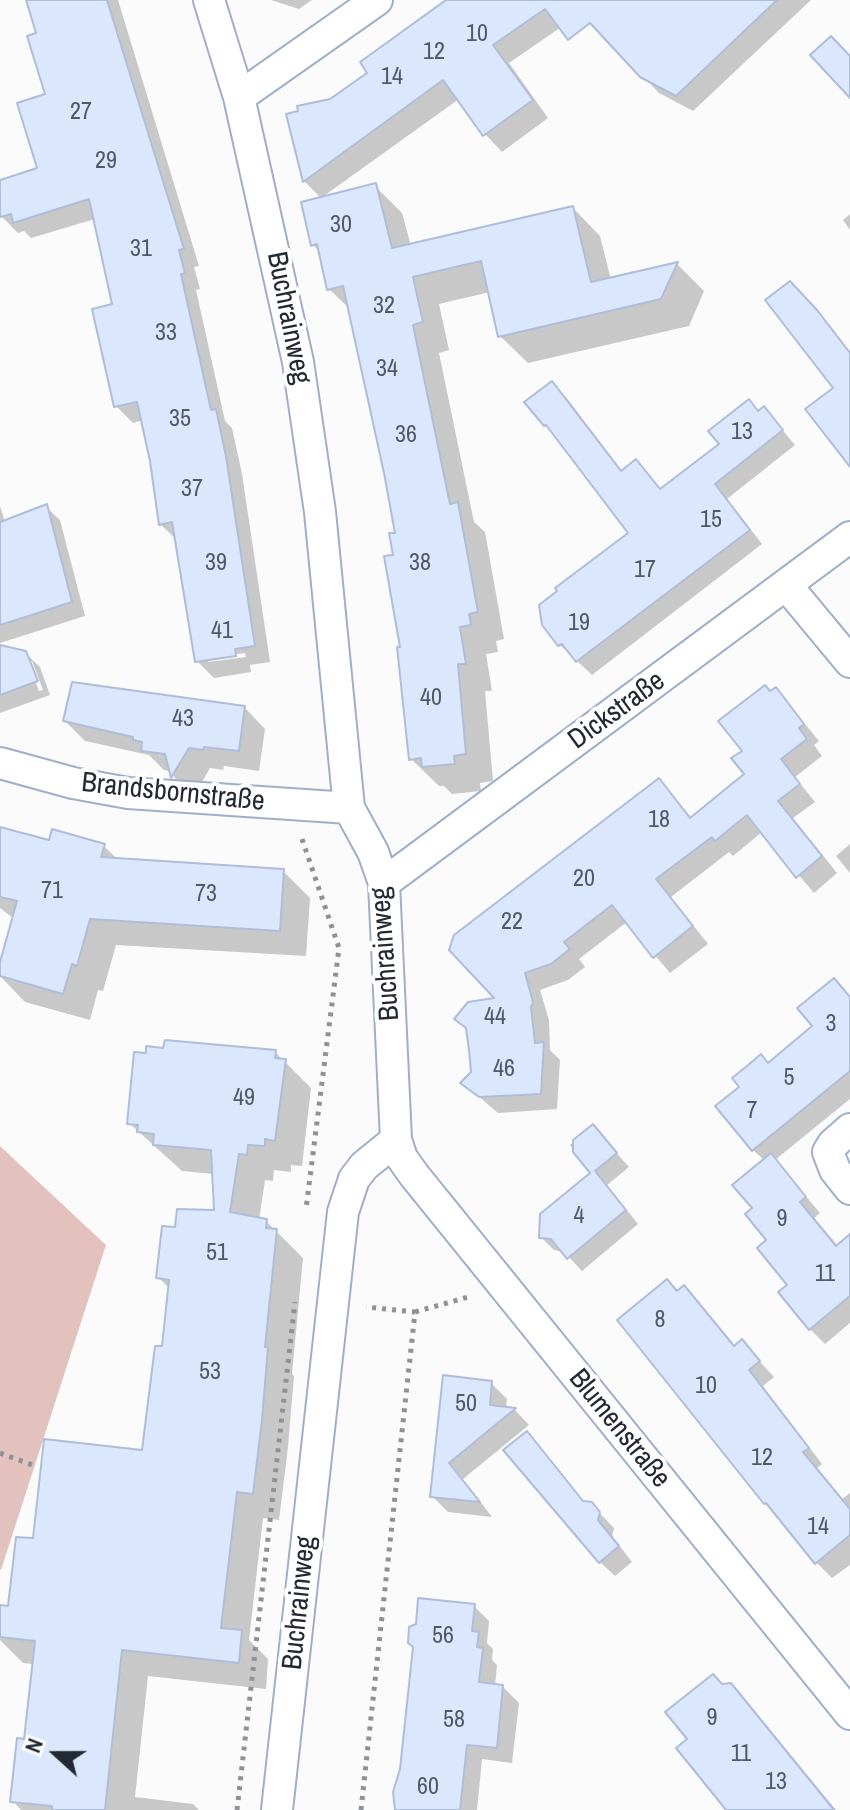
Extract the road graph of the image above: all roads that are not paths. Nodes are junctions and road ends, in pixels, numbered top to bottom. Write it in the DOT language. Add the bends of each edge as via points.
graph roads {
  1 [pos="209,0"];
  2 [pos="377,0"];
  3 [pos="239,97"];
  4 [pos="850,537"];
  5 [pos="787,586"];
  6 [pos="850,662"];
  7 [pos="0,763"];
  8 [pos="349,808"];
  9 [pos="384,883"];
  10 [pos="850,1129"];
  11 [pos="396,1140"];
  12 [pos="850,1189"];
  13 [pos="850,1714"];
  14 [pos="277,1810"];
  1 -- 3 [label="street, Buchrainweg"];
  2 -- 3 [label="street"];
  3 -- 8 [label="street, Buchrainweg" via="310,435"];
  4 -- 5 [label="street, Dickstraße"];
  5 -- 6 [label="street"];
  5 -- 9 [label="street, Dickstraße"];
  7 -- 8 [label="street, Brandsbornstraße" via="128,793"];
  8 -- 9 [label="street, Buchrainweg"];
  9 -- 11 [label="street, Buchrainweg"];
  10 -- 12 [label="street" via="828,1152"];
  11 -- 13 [label="street, Blumenstraße" via="414,1175"];
  11 -- 14 [label="street, Buchrainweg" via="364,1166 347,1194"];
}
